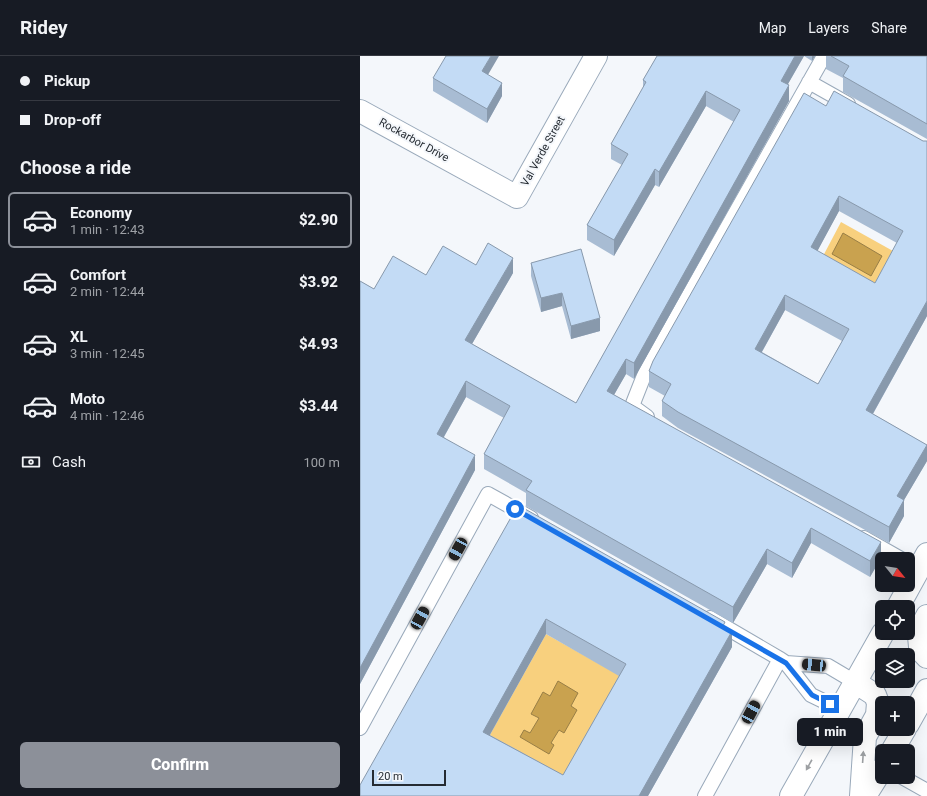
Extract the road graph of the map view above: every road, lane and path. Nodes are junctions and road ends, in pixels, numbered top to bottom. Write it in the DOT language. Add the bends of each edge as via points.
graph roads {
  1 [pos="596,56"];
  2 [pos="824,56"];
  3 [pos="809,82"];
  4 [pos="360,110"];
  5 [pos="858,110"];
  6 [pos="468,170"];
  7 [pos="656,423"];
  8 [pos="543,525"];
  9 [pos="850,531"];
  10 [pos="895,552"];
  11 [pos="700,613"];
  12 [pos="927,616"];
  13 [pos="879,640"];
  14 [pos="927,657"];
  15 [pos="783,661"];
  16 [pos="855,682"];
  17 [pos="927,690"];
  18 [pos="840,709"];
  19 [pos="915,711"];
  20 [pos="360,728"];
  21 [pos="875,780"];
  22 [pos="914,784"];
  23 [pos="927,791"];
  24 [pos="705,796"];
  25 [pos="791,796"];
  26 [pos="861,796"];
  27 [pos="865,796"];
  1 -- 6 [label="main road, Val Verde Street" via="517,197"];
  2 -- 3 [label="lane"];
  3 -- 5 [label="lane"];
  3 -- 7 [label="lane" via="645,373 632,406"];
  4 -- 6 [label="main road, Rockarbor Drive"];
  8 -- 20 [label="lane" via="488,494"];
  9 -- 10 [label="lane"];
  11 -- 15 [label="lane"];
  12 -- 14 [label="main road" via="919,640"];
  13 -- 16 [label="main road"];
  15 -- 16 [label="lane" via="828,666"];
  15 -- 18 [label="lane" via="812,695"];
  15 -- 24 [label="lane"];
  16 -- 18 [label="main road"];
  26 -- 16 [label="main road, one-way" via="865,737 877,715 878,703 875,695"];
  17 -- 19 [label="main road"];
  18 -- 25 [label="main road, one-way"];
  21 -- 27 [label="main road"];
  22 -- 23 [label="lane"];
}
